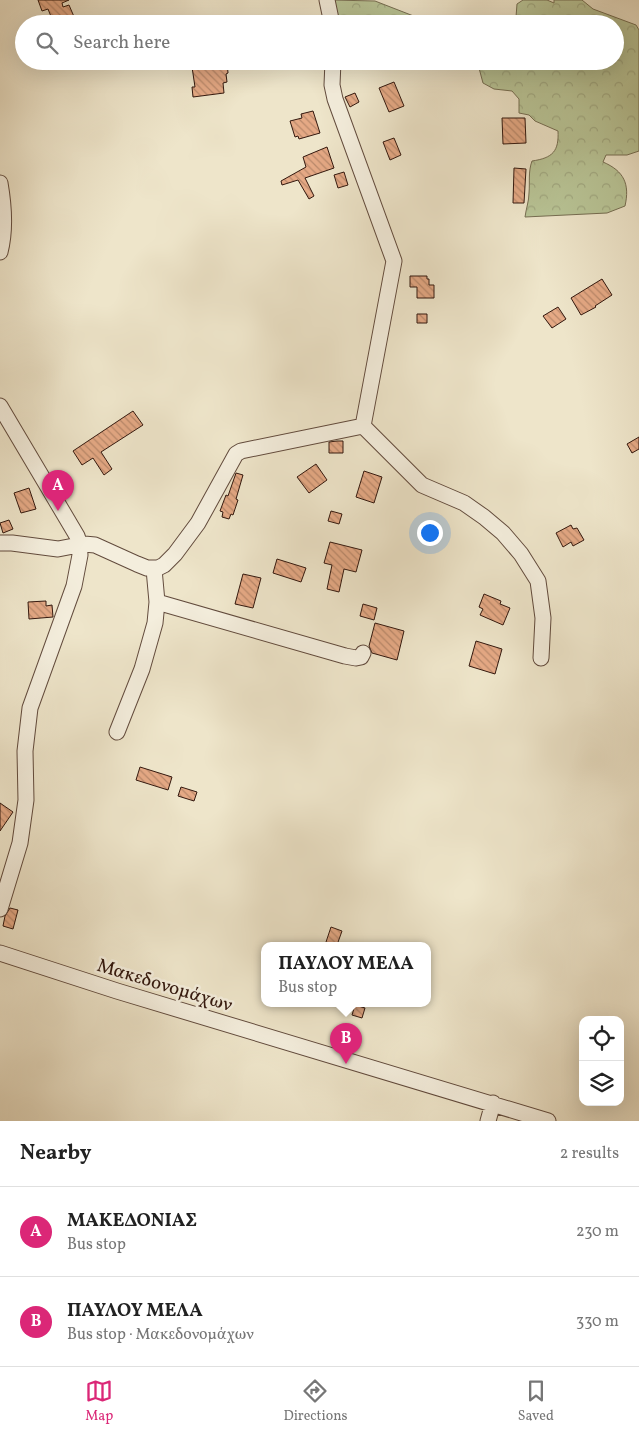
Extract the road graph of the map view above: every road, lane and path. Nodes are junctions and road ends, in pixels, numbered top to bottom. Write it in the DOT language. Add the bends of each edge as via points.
graph roads {
  1 [pos="326,0"];
  2 [pos="330,15"];
  3 [pos="333,70"];
  4 [pos="0,183"];
  5 [pos="0,252"];
  6 [pos="0,406"];
  7 [pos="363,426"];
  8 [pos="0,543"];
  9 [pos="79,545"];
  10 [pos="154,569"];
  11 [pos="157,602"];
  12 [pos="363,653"];
  13 [pos="541,658"];
  14 [pos="117,732"];
  15 [pos="0,909"];
  16 [pos="0,953"];
  17 [pos="493,1103"];
  18 [pos="488,1121"];
  19 [pos="548,1121"];
  1 -- 2 [label="street"];
  3 -- 7 [label="street" via="335,99 394,261"];
  4 -- 5 [label="street" via="4,215"];
  6 -- 9 [label="street" via="66,516"];
  7 -- 10 [label="street" via="236,454 198,523 169,560"];
  7 -- 13 [label="street" via="422,485 464,503 503,533 521,554 538,581 543,618"];
  8 -- 9 [label="street" via="58,549"];
  9 -- 10 [label="street" via="94,545"];
  9 -- 15 [label="street" via="74,586 30,708 25,751 26,800 20,843"];
  10 -- 11 [label="street"];
  11 -- 12 [label="street" via="345,656 361,658"];
  11 -- 14 [label="street" via="155,623 142,669"];
  16 -- 17 [label="street, Μακεδονομάχων" via="126,994"];
  17 -- 18 [label="street"];
  17 -- 19 [label="street, Μακεδονομάχων"];
}
